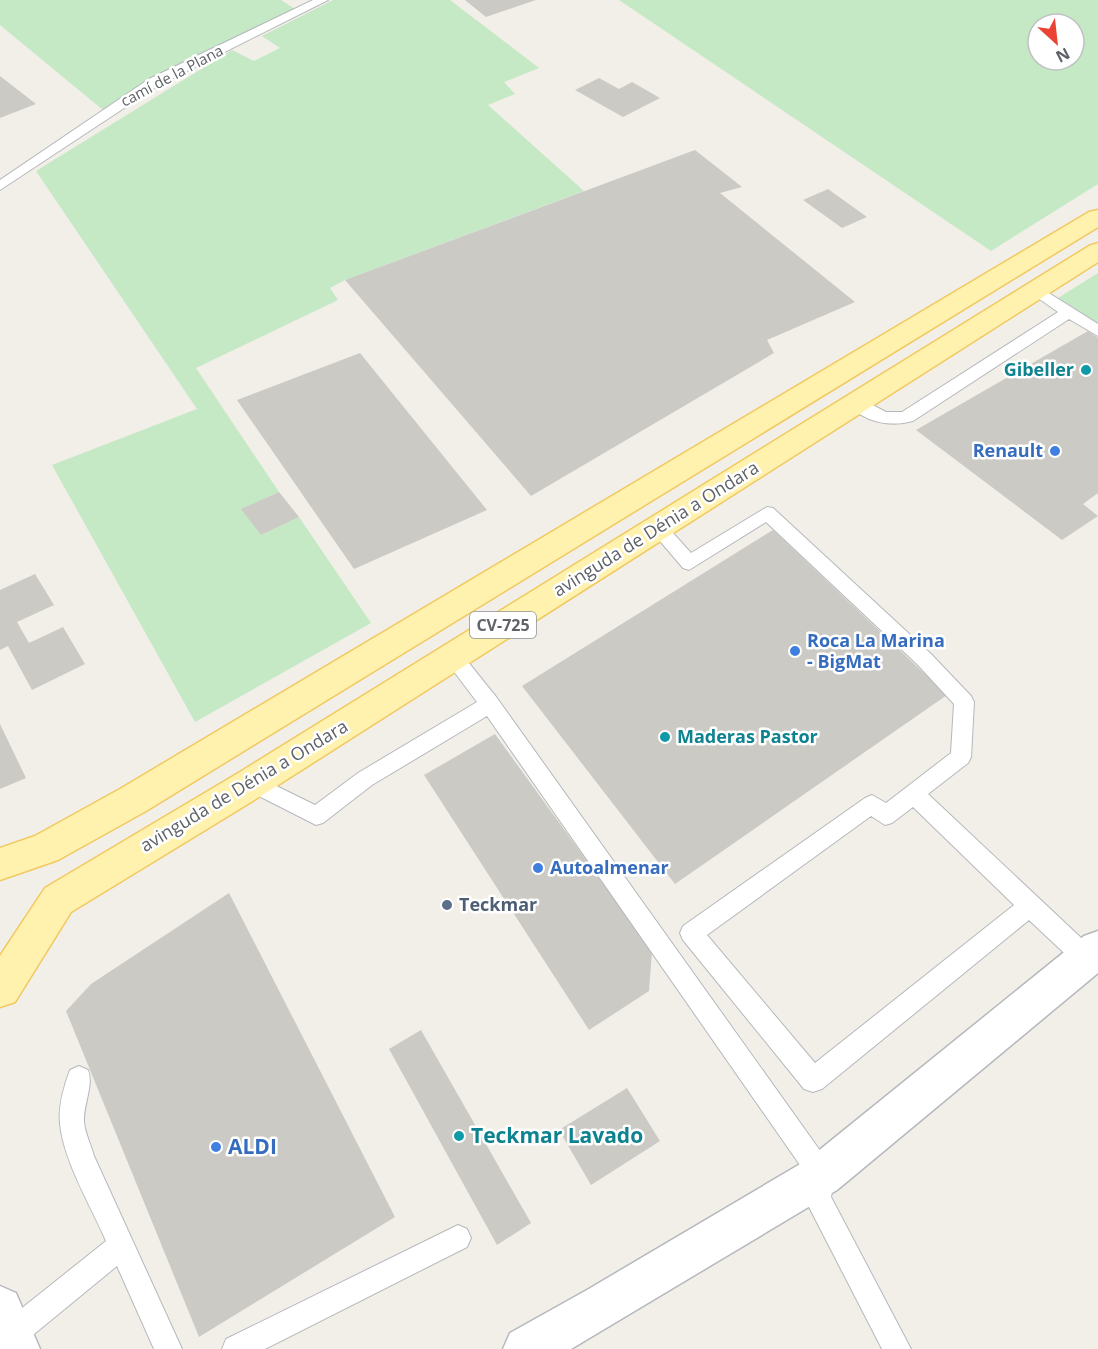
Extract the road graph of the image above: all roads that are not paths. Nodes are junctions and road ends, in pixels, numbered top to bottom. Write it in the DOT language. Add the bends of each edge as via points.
graph roads {
  1 [pos="322,0"];
  2 [pos="0,186"];
  3 [pos="1098,217"];
  4 [pos="1098,251"];
  5 [pos="1036,290"];
  6 [pos="1069,312"];
  7 [pos="1098,330"];
  8 [pos="857,402"];
  9 [pos="657,527"];
  10 [pos="453,657"];
  11 [pos="490,704"];
  12 [pos="252,783"];
  13 [pos="914,794"];
  14 [pos="0,864"];
  15 [pos="1030,906"];
  16 [pos="0,951"];
  17 [pos="1092,953"];
  18 [pos="1,991"];
  19 [pos="79,1078"];
  20 [pos="822,1175"];
  21 [pos="458,1238"];
  22 [pos="123,1245"];
  23 [pos="10,1331"];
  24 [pos="168,1349"];
  25 [pos="237,1349"];
  26 [pos="526,1349"];
  27 [pos="897,1349"];
  1 -- 2 [label="lane, camí de la Plana" via="154,82"];
  3 -- 14 [label="main road, avinguda de Dénia a Ondara / CV-725" via="140,796 45,849"];
  4 -- 5 [label="main road, avinguda de Dénia a Ondara / CV-725"];
  5 -- 6 [label="lane"];
  5 -- 8 [label="main road, avinguda de Dénia a Ondara / CV-725"];
  6 -- 7 [label="lane"];
  6 -- 8 [label="lane" via="907,417 881,418"];
  8 -- 9 [label="main road, avinguda de Dénia a Ondara / CV-725"];
  9 -- 10 [label="main road, avinguda de Dénia a Ondara / CV-725"];
  9 -- 13 [label="lane" via="689,563 767,513 925,660 964,702 961,758"];
  10 -- 11 [label="lane"];
  10 -- 12 [label="main road, avinguda de Dénia a Ondara / CV-725"];
  11 -- 12 [label="lane" via="365,779 316,816"];
  11 -- 20 [label="lane"];
  12 -- 18 [label="main road, avinguda de Dénia a Ondara / CV-725" via="58,900"];
  13 -- 15 [label="lane"];
  13 -- 15 [label="lane" via="885,816 872,804 691,933 813,1080"];
  15 -- 17 [label="lane"];
  16 -- 18 [label="main road, CV-725"];
  17 -- 20 [label="street"];
  19 -- 22 [label="lane" via="72,1124 82,1158"];
  20 -- 26 [label="street"];
  20 -- 27 [label="lane" via="818,1198"];
  21 -- 25 [label="lane"];
  22 -- 23 [label="lane"];
  22 -- 24 [label="lane"];
}
